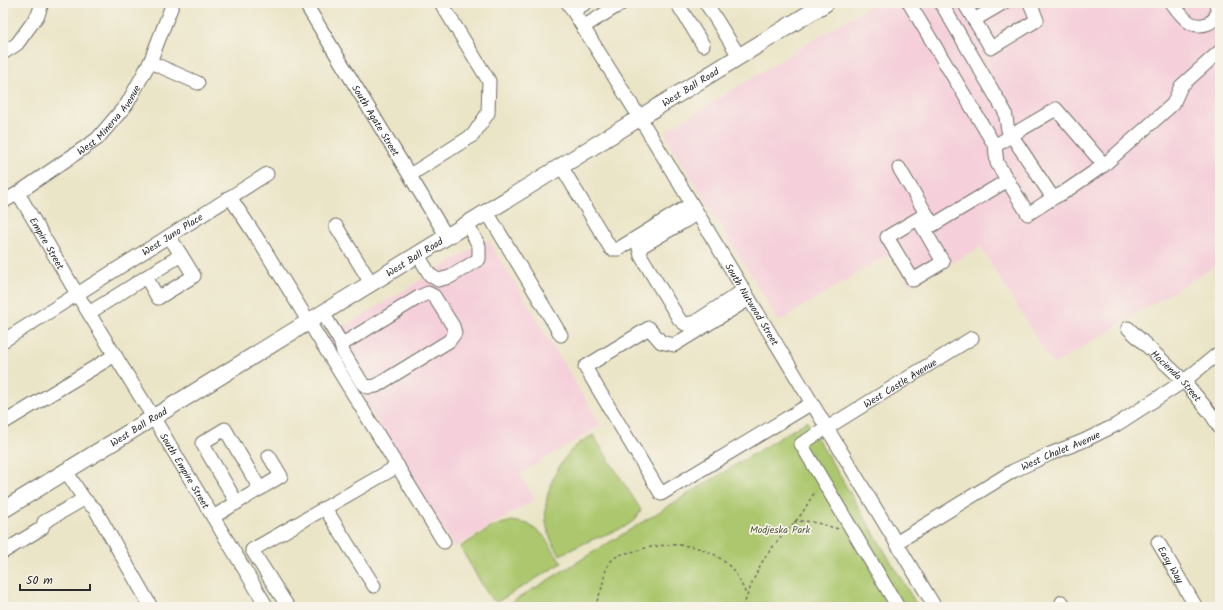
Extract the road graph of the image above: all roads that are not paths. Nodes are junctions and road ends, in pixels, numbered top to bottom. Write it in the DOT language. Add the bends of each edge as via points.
graph roads {
  1 [pos="42,3"];
  2 [pos="173,3"];
  3 [pos="305,3"];
  4 [pos="441,3"];
  5 [pos="586,3"];
  6 [pos="622,3"];
  7 [pos="677,3"];
  8 [pos="706,3"];
  9 [pos="826,3"];
  10 [pos="909,3"];
  11 [pos="941,3"];
  12 [pos="964,3"];
  13 [pos="1003,3"];
  14 [pos="1030,3"];
  15 [pos="1172,3"];
  16 [pos="1216,3"];
  17 [pos="571,7"];
  18 [pos="974,20"];
  19 [pos="1218,22"];
  20 [pos="583,26"];
  21 [pos="703,45"];
  22 [pos="1220,51"];
  23 [pos="3,53"];
  24 [pos="739,56"];
  25 [pos="150,62"];
  26 [pos="198,82"];
  27 [pos="640,118"];
  28 [pos="1012,135"];
  29 [pos="995,146"];
  30 [pos="1104,165"];
  31 [pos="561,166"];
  32 [pos="899,168"];
  33 [pos="267,174"];
  34 [pos="410,175"];
  35 [pos="1008,180"];
  36 [pos="18,193"];
  37 [pos="230,197"];
  38 [pos="1053,198"];
  39 [pos="3,202"];
  40 [pos="694,209"];
  41 [pos="487,212"];
  42 [pos="922,216"];
  43 [pos="467,224"];
  44 [pos="336,226"];
  45 [pos="169,236"];
  46 [pos="447,237"];
  47 [pos="181,255"];
  48 [pos="418,255"];
  49 [pos="146,277"];
  50 [pos="371,283"];
  51 [pos="77,294"];
  52 [pos="746,294"];
  53 [pos="89,313"];
  54 [pos="323,313"];
  55 [pos="309,322"];
  56 [pos="1128,328"];
  57 [pos="562,335"];
  58 [pos="972,338"];
  59 [pos="3,341"];
  60 [pos="341,345"];
  61 [pos="1220,352"];
  62 [pos="115,355"];
  63 [pos="1184,381"];
  64 [pos="812,403"];
  65 [pos="154,417"];
  66 [pos="3,423"];
  67 [pos="827,428"];
  68 [pos="1220,428"];
  69 [pos="269,456"];
  70 [pos="398,466"];
  71 [pos="66,471"];
  72 [pos="260,489"];
  73 [pos="84,499"];
  74 [pos="237,503"];
  75 [pos="325,508"];
  76 [pos="3,510"];
  77 [pos="213,517"];
  78 [pos="444,542"];
  79 [pos="1158,542"];
  80 [pos="896,543"];
  81 [pos="3,552"];
  82 [pos="374,586"];
  83 [pos="262,605"];
  84 [pos="152,607"];
  85 [pos="288,607"];
  86 [pos="898,607"];
  87 [pos="934,607"];
  88 [pos="1196,607"];
  1 -- 23 [label="street" via="38,15 17,44"];
  2 -- 25 [label="street, West Minerva Avenue"];
  3 -- 34 [label="street, South Agate Street"];
  4 -- 34 [label="street" via="488,81 488,113 474,135"];
  5 -- 17 [label="street"];
  6 -- 20 [label="street"];
  7 -- 21 [label="street"];
  8 -- 24 [label="street"];
  9 -- 24 [label="main road, West Ball Road"];
  10 -- 29 [label="street"];
  11 -- 28 [label="street" via="1005,112 1008,130"];
  12 -- 18 [label="street"];
  13 -- 18 [label="street"];
  14 -- 18 [label="street" via="1037,20 991,48"];
  15 -- 19 [label="street" via="1180,14 1194,25"];
  16 -- 19 [label="street"];
  17 -- 20 [label="street, South Nutwood Street"];
  20 -- 27 [label="street, South Nutwood Street"];
  22 -- 30 [label="street" via="1181,86 1173,104"];
  24 -- 27 [label="main road, West Ball Road"];
  25 -- 26 [label="street"];
  25 -- 36 [label="street, West Minerva Avenue" via="127,104 97,139"];
  27 -- 31 [label="main road, West Ball Road"];
  27 -- 40 [label="street, South Nutwood Street"];
  28 -- 29 [label="street"];
  28 -- 30 [label="street" via="1056,108"];
  28 -- 38 [label="street"];
  29 -- 35 [label="street" via="997,163"];
  30 -- 38 [label="street"];
  31 -- 40 [label="street" via="611,249 618,249"];
  31 -- 41 [label="main road, West Ball Road"];
  32 -- 42 [label="street"];
  33 -- 37 [label="street, West Juno Place"];
  34 -- 46 [label="street, South Agate Street"];
  35 -- 38 [label="street" via="1028,214"];
  35 -- 42 [label="street" via="933,225"];
  36 -- 39 [label="street, West Minerva Avenue"];
  36 -- 51 [label="street, Empire Street"];
  37 -- 45 [label="street, West Juno Place"];
  37 -- 55 [label="street"];
  40 -- 52 [label="street, South Nutwood Street"];
  40 -- 52 [label="street" via="639,248 641,256 679,319 685,324 695,322"];
  41 -- 43 [label="main road, West Ball Road"];
  41 -- 57 [label="street"];
  42 -- 42 [label="street" via="887,237 913,280 943,262"];
  43 -- 46 [label="main road, West Ball Road"];
  43 -- 48 [label="street" via="480,246 479,258 450,277 438,280 430,275"];
  44 -- 50 [label="street"];
  45 -- 47 [label="street"];
  45 -- 51 [label="street, West Juno Place"];
  46 -- 48 [label="main road, West Ball Road"];
  47 -- 49 [label="street"];
  47 -- 49 [label="street" via="194,276 158,298"];
  48 -- 50 [label="main road, West Ball Road"];
  49 -- 53 [label="street"];
  50 -- 54 [label="main road, West Ball Road"];
  51 -- 53 [label="street, South Empire Street"];
  51 -- 59 [label="street, West Juno Place"];
  52 -- 64 [label="street, South Nutwood Street"];
  52 -- 64 [label="street" via="674,345 661,342 649,328 585,367 661,494"];
  53 -- 62 [label="street, South Empire Street"];
  54 -- 55 [label="main road, West Ball Road"];
  54 -- 60 [label="street"];
  55 -- 65 [label="main road, West Ball Road"];
  55 -- 70 [label="street"];
  56 -- 63 [label="street, Hacienda Street"];
  58 -- 67 [label="street, West Castle Avenue"];
  60 -- 60 [label="street" via="428,293 434,296 455,333 449,341 376,386 367,387 362,383"];
  61 -- 63 [label="street, West Chalet Avenue"];
  62 -- 65 [label="street, South Empire Street"];
  62 -- 66 [label="street"];
  63 -- 68 [label="street, Hacienda Street"];
  63 -- 80 [label="street, West Chalet Avenue" via="1116,425 1013,472"];
  64 -- 67 [label="street, South Nutwood Street"];
  65 -- 71 [label="main road, West Ball Road"];
  65 -- 77 [label="street, South Empire Street"];
  67 -- 80 [label="street, South Nutwood Street"];
  67 -- 86 [label="street, West Castle Avenue" via="801,444"];
  69 -- 72 [label="street" via="281,476"];
  70 -- 75 [label="street"];
  70 -- 78 [label="street"];
  71 -- 73 [label="street"];
  71 -- 76 [label="main road, West Ball Road"];
  72 -- 74 [label="street"];
  72 -- 74 [label="street" via="225,429 202,443"];
  73 -- 81 [label="street" via="44,522 42,528"];
  73 -- 84 [label="street" via="95,509"];
  74 -- 77 [label="street"];
  75 -- 82 [label="street"];
  75 -- 85 [label="street" via="252,550"];
  77 -- 83 [label="street, South Empire Street"];
  79 -- 88 [label="street, Easy Way"];
  80 -- 87 [label="street, South Nutwood Street"];
}
